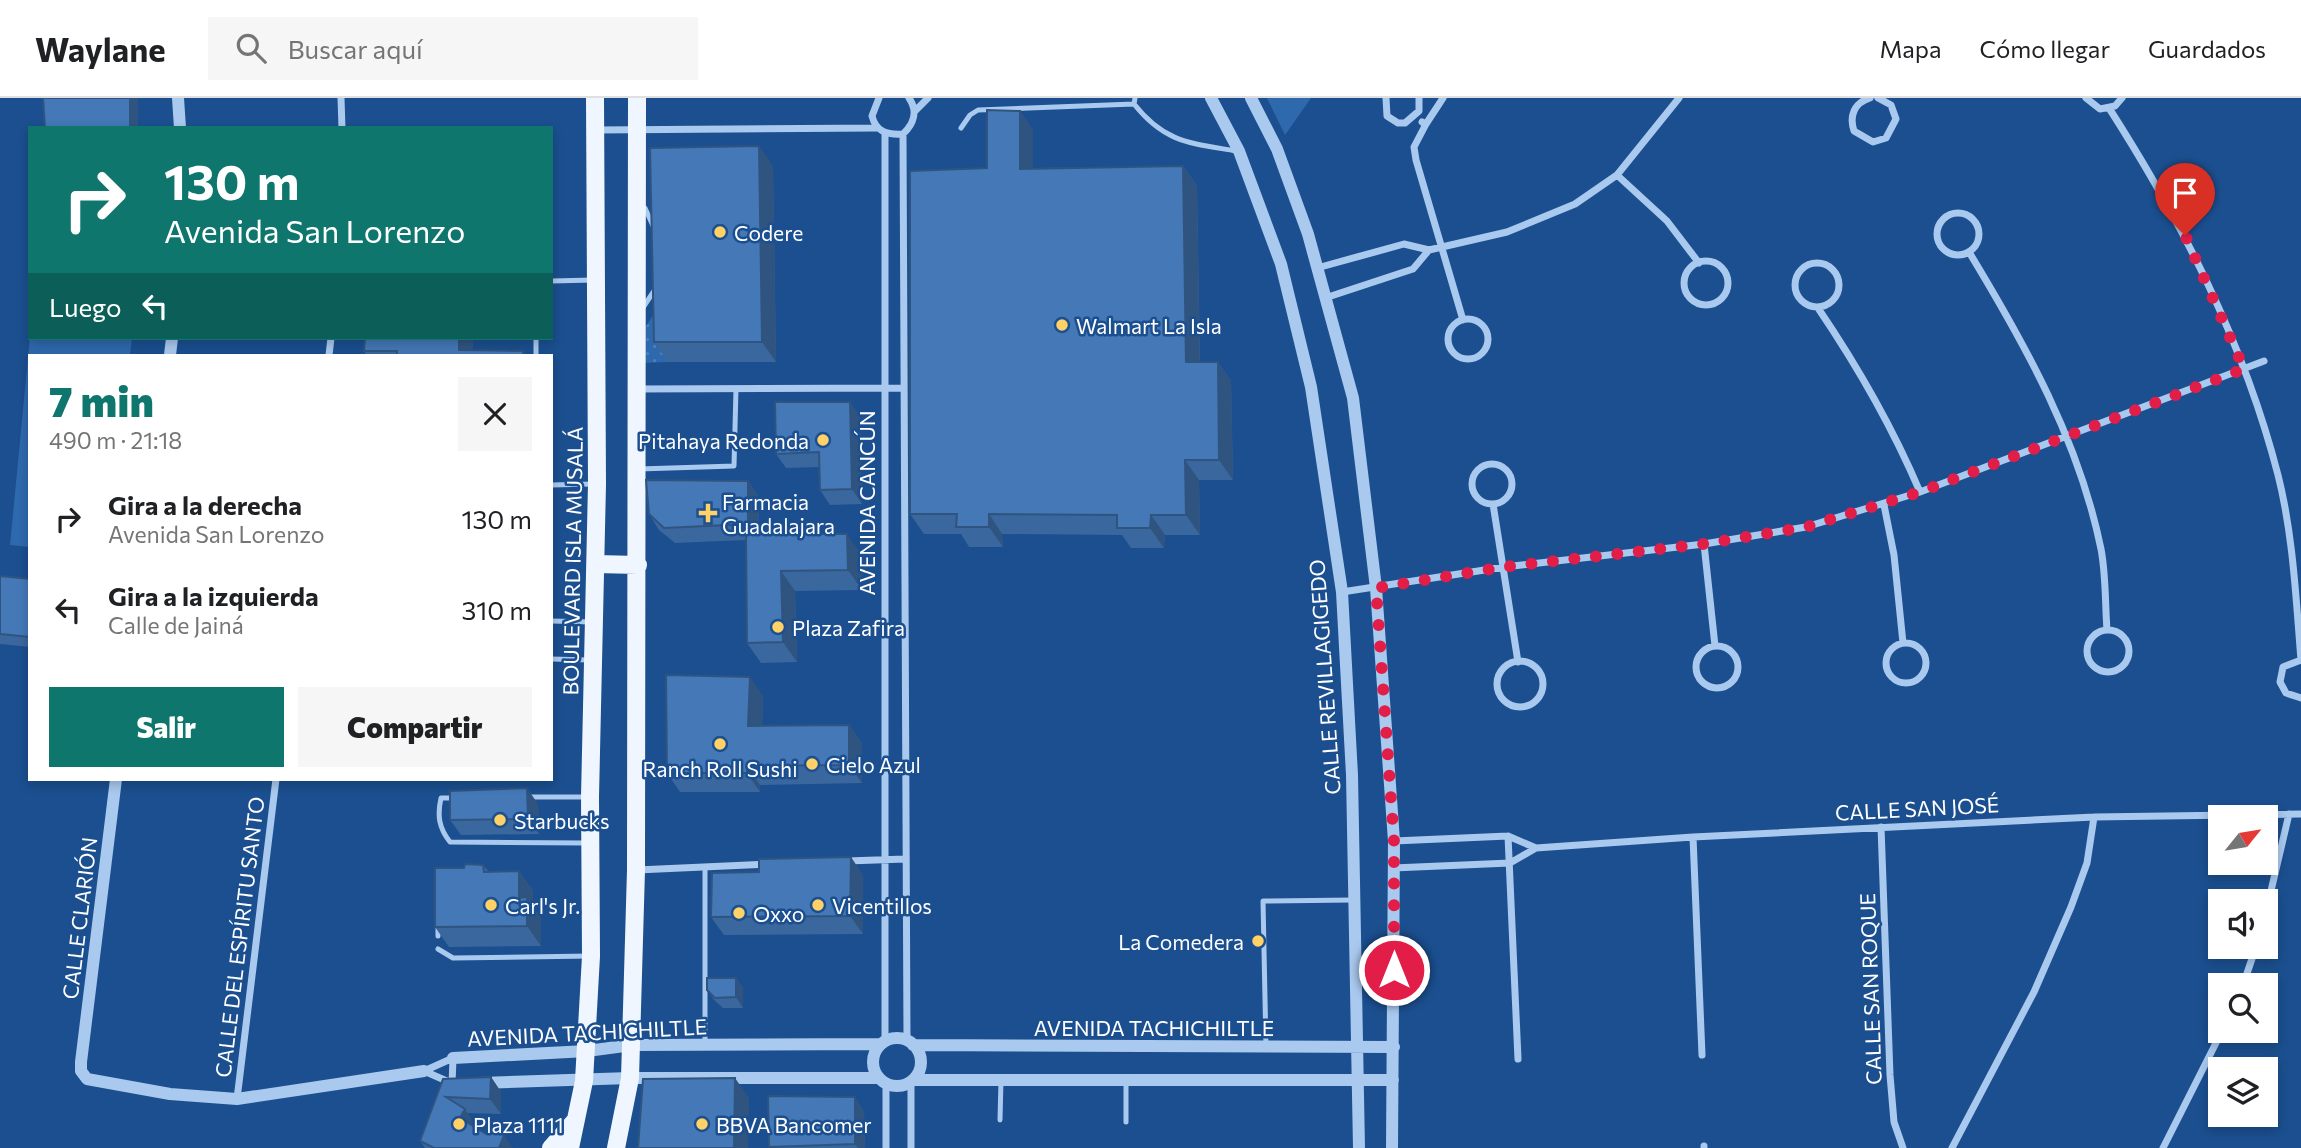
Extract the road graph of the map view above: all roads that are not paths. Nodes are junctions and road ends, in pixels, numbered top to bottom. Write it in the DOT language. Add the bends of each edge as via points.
graph roads {
  1 [pos="178,98"];
  2 [pos="341,98"];
  3 [pos="595,98"];
  4 [pos="607,98"];
  5 [pos="637,98"];
  6 [pos="878,98"];
  7 [pos="909,98"];
  8 [pos="928,98"];
  9 [pos="1211,98"];
  10 [pos="1251,98"];
  11 [pos="1386,98"];
  12 [pos="1419,98"];
  13 [pos="1443,98"];
  14 [pos="1679,98"];
  15 [pos="1870,98"];
  16 [pos="1878,98"];
  17 [pos="2086,98"];
  18 [pos="2122,98"];
  19 [pos="1134,101"];
  20 [pos="1855,101"];
  21 [pos="2109,108"];
  22 [pos="915,111"];
  23 [pos="1416,117"];
  24 [pos="1426,124"];
  25 [pos="180,126"];
  26 [pos="342,126"];
  27 [pos="637,128"];
  28 [pos="877,128"];
  29 [pos="961,128"];
  30 [pos="596,130"];
  31 [pos="885,133"];
  32 [pos="903,134"];
  33 [pos="1239,151"];
  34 [pos="645,160"];
  35 [pos="1617,175"];
  36 [pos="641,206"];
  37 [pos="658,240"];
  38 [pos="1443,246"];
  39 [pos="1429,250"];
  40 [pos="1969,252"];
  41 [pos="1699,262"];
  42 [pos="1317,268"];
  43 [pos="594,280"];
  44 [pos="553,281"];
  45 [pos="658,281"];
  46 [pos="1325,298"];
  47 [pos="1818,308"];
  48 [pos="635,317"];
  49 [pos="1462,320"];
  50 [pos="2264,361"];
  51 [pos="2244,369"];
  52 [pos="884,388"];
  53 [pos="903,388"];
  54 [pos="635,389"];
  55 [pos="736,389"];
  56 [pos="2068,436"];
  57 [pos="636,470"];
  58 [pos="597,484"];
  59 [pos="553,485"];
  60 [pos="1920,492"];
  61 [pos="1493,504"];
  62 [pos="1884,505"];
  63 [pos="1703,544"];
  64 [pos="596,564"];
  65 [pos="638,565"];
  66 [pos="1504,567"];
  67 [pos="1376,588"];
  68 [pos="1342,592"];
  69 [pos="553,621"];
  70 [pos="595,622"];
  71 [pos="2107,630"];
  72 [pos="1903,643"];
  73 [pos="1715,646"];
  74 [pos="553,659"];
  75 [pos="594,660"];
  76 [pos="2301,660"];
  77 [pos="1518,662"];
  78 [pos="2301,698"];
  79 [pos="116,781"];
  80 [pos="275,781"];
  81 [pos="523,797"];
  82 [pos="590,797"];
  83 [pos="468,798"];
  84 [pos="2289,814"];
  85 [pos="2301,814"];
  86 [pos="2094,817"];
  87 [pos="1881,827"];
  88 [pos="1508,836"];
  89 [pos="1693,837"];
  90 [pos="1394,841"];
  91 [pos="590,844"];
  92 [pos="1536,848"];
  93 [pos="905,859"];
  94 [pos="884,860"];
  95 [pos="843,862"];
  96 [pos="1510,863"];
  97 [pos="774,864"];
  98 [pos="705,867"];
  99 [pos="1393,868"];
  100 [pos="636,870"];
  101 [pos="2271,889"];
  102 [pos="1355,900"];
  103 [pos="438,914"];
  104 [pos="438,936"];
  105 [pos="438,949"];
  106 [pos="591,956"];
  107 [pos="883,1042"];
  108 [pos="910,1043"];
  109 [pos="2216,1043"];
  110 [pos="632,1045"];
  111 [pos="705,1045"];
  112 [pos="1266,1047"];
  113 [pos="1359,1047"];
  114 [pos="1394,1047"];
  115 [pos="587,1051"];
  116 [pos="1702,1055"];
  117 [pos="453,1058"];
  118 [pos="1518,1059"];
  119 [pos="81,1062"];
  120 [pos="424,1071"];
  121 [pos="630,1078"];
  122 [pos="1001,1080"];
  123 [pos="1126,1080"];
  124 [pos="1359,1080"];
  125 [pos="1393,1080"];
  126 [pos="882,1081"];
  127 [pos="912,1081"];
  128 [pos="584,1082"];
  129 [pos="449,1089"];
  130 [pos="237,1100"];
  131 [pos="577,1118"];
  132 [pos="1000,1120"];
  133 [pos="1126,1122"];
  134 [pos="551,1148"];
  135 [pos="570,1148"];
  136 [pos="616,1148"];
  137 [pos="886,1148"];
  138 [pos="911,1148"];
  139 [pos="1359,1148"];
  140 [pos="1392,1148"];
  141 [pos="1903,1148"];
  142 [pos="1952,1148"];
  143 [pos="2163,1148"];
  1 -- 25 [label="street"];
  2 -- 26 [label="street"];
  3 -- 4 [label="street"];
  3 -- 30 [label="main road, BOULEVARD ISLA MUSALÁ"];
  5 -- 27 [label="main road"];
  6 -- 28 [label="street" via="872,116"];
  7 -- 22 [label="street"];
  8 -- 22 [label="street"];
  9 -- 33 [label="street, CALLE REVILLAGIGEDO"];
  10 -- 42 [label="street" via="1277,149"];
  11 -- 23 [label="street" via="1385,110 1392,120 1405,123"];
  12 -- 23 [label="street"];
  13 -- 24 [label="street"];
  14 -- 35 [label="street"];
  15 -- 20 [label="street"];
  16 -- 20 [label="street" via="1891,105 1896,119 1892,133 1880,142 1866,141 1854,131"];
  17 -- 21 [label="street" via="2094,106"];
  18 -- 21 [label="street"];
  19 -- 29 [label="lane" via="995,107 973,112"];
  19 -- 33 [label="lane" via="1149,124 1168,137"];
  21 -- 51 [label="street" via="2195,254"];
  22 -- 32 [label="street"];
  23 -- 24 [label="street"];
  24 -- 38 [label="street" via="1414,147"];
  27 -- 28 [label="street"];
  27 -- 30 [label="street"];
  27 -- 36 [label="main road"];
  28 -- 31 [label="street"];
  30 -- 43 [label="main road, BOULEVARD ISLA MUSALÁ"];
  31 -- 32 [label="street"];
  31 -- 52 [label="street, AVENIDA CANCÚN"];
  32 -- 53 [label="street, AVENIDA CANCÚN"];
  33 -- 68 [label="street, CALLE REVILLAGIGEDO" via="1281,264 1311,387"];
  34 -- 36 [label="lane"];
  35 -- 38 [label="street" via="1575,204 1507,232"];
  35 -- 41 [label="street" via="1667,221"];
  36 -- 37 [label="lane"];
  36 -- 48 [label="main road"];
  38 -- 39 [label="street"];
  38 -- 49 [label="street"];
  39 -- 42 [label="street" via="1404,244"];
  39 -- 46 [label="street" via="1413,269"];
  40 -- 40 [label="street" via="1979,236 1975,221 1958,213 1946,217 1938,230 1939,243 1955,255"];
  40 -- 56 [label="street" via="2012,324"];
  41 -- 41 [label="street" via="1714,263 1725,273 1727,288 1713,304 1698,304 1687,293 1684,279"];
  42 -- 46 [label="street"];
  43 -- 44 [label="lane"];
  43 -- 58 [label="main road, BOULEVARD ISLA MUSALÁ"];
  45 -- 48 [label="lane"];
  46 -- 67 [label="street" via="1353,398"];
  47 -- 47 [label="street" via="1832,302 1840,289 1831,268 1817,263 1801,270 1795,284 1803,302"];
  47 -- 60 [label="street" via="1893,429"];
  48 -- 54 [label="main road"];
  49 -- 49 [label="street" via="1482,324 1488,335 1486,349 1477,358 1458,357 1449,346 1449,333"];
  50 -- 51 [label="street"];
  51 -- 56 [label="street"];
  51 -- 76 [label="street" via="2278,476 2294,574"];
  52 -- 53 [label="street"];
  52 -- 55 [label="street"];
  52 -- 94 [label="street, AVENIDA CANCÚN"];
  53 -- 93 [label="street, AVENIDA CANCÚN"];
  54 -- 55 [label="street"];
  54 -- 57 [label="main road"];
  55 -- 57 [label="lane" via="734,466"];
  56 -- 60 [label="street"];
  56 -- 71 [label="street" via="2101,551"];
  57 -- 65 [label="main road"];
  58 -- 59 [label="lane"];
  58 -- 64 [label="main road, BOULEVARD ISLA MUSALÁ"];
  60 -- 62 [label="street"];
  61 -- 61 [label="street" via="1509,495 1512,483 1503,467 1491,464 1479,470 1473,482 1480,500"];
  61 -- 66 [label="street"];
  62 -- 63 [label="street" via="1806,527"];
  62 -- 72 [label="street"];
  63 -- 66 [label="street"];
  63 -- 73 [label="street"];
  64 -- 65 [label="main road"];
  64 -- 70 [label="main road, BOULEVARD ISLA MUSALÁ"];
  65 -- 100 [label="main road"];
  66 -- 67 [label="street"];
  66 -- 77 [label="street"];
  67 -- 68 [label="street"];
  67 -- 90 [label="street"];
  68 -- 102 [label="street, CALLE REVILLAGIGEDO"];
  69 -- 70 [label="lane"];
  70 -- 75 [label="main road, BOULEVARD ISLA MUSALÁ"];
  71 -- 71 [label="street" via="2093,636 2087,652 2094,666 2112,672 2125,664 2130,650 2123,636"];
  72 -- 72 [label="street" via="1891,649 1885,664 1890,677 1909,684 1922,676 1926,664 1920,649"];
  73 -- 73 [label="street" via="1700,655 1696,668 1701,682 1722,688 1734,681 1738,663 1729,649"];
  74 -- 75 [label="lane"];
  75 -- 82 [label="main road, BOULEVARD ISLA MUSALÁ"];
  76 -- 78 [label="street" via="2283,667 2280,681 2286,693"];
  77 -- 77 [label="street" via="1502,670 1497,689 1506,702 1521,708 1537,700 1543,683 1534,666"];
  79 -- 119 [label="street, CALLE CLARIÓN"];
  80 -- 130 [label="street, CALLE DEL ESPÍRITU SANTO"];
  81 -- 82 [label="lane"];
  82 -- 91 [label="main road, BOULEVARD ISLA MUSALÁ"];
  83 -- 91 [label="lane" via="441,798 441,831 450,842"];
  84 -- 85 [label="street, CALLE SAN JOSÉ"];
  84 -- 86 [label="street, CALLE SAN JOSÉ"];
  84 -- 101 [label="street"];
  86 -- 87 [label="street, CALLE SAN JOSÉ"];
  86 -- 142 [label="street" via="2087,863 2066,919 2034,992"];
  87 -- 89 [label="street, CALLE SAN JOSÉ"];
  87 -- 141 [label="street, CALLE SAN ROQUE" via="1890,1075 1894,1122"];
  88 -- 90 [label="street, CALLE SAN JOSÉ"];
  88 -- 92 [label="street, CALLE SAN JOSÉ"];
  88 -- 96 [label="street"];
  89 -- 92 [label="street, CALLE SAN JOSÉ"];
  89 -- 116 [label="street"];
  90 -- 99 [label="street"];
  91 -- 106 [label="main road, BOULEVARD ISLA MUSALÁ"];
  92 -- 96 [label="street, CALLE SAN JOSÉ"];
  93 -- 94 [label="street"];
  93 -- 108 [label="street, AVENIDA CANCÚN"];
  94 -- 95 [label="street"];
  94 -- 107 [label="street, AVENIDA CANCÚN"];
  96 -- 99 [label="street, CALLE SAN JOSÉ"];
  96 -- 118 [label="street"];
  97 -- 98 [label="street"];
  98 -- 100 [label="street"];
  98 -- 111 [label="lane"];
  99 -- 114 [label="street"];
  100 -- 110 [label="main road"];
  102 -- 112 [label="lane" via="1263,901"];
  102 -- 113 [label="street, CALLE REVILLAGIGEDO"];
  103 -- 104 [label="lane"];
  105 -- 106 [label="lane" via="453,958"];
  106 -- 115 [label="main road, BOULEVARD ISLA MUSALÁ"];
  107 -- 108 [label="street"];
  107 -- 111 [label="street, AVENIDA TACHICHILTLE"];
  107 -- 126 [label="street" via="873,1057"];
  108 -- 112 [label="street, AVENIDA TACHICHILTLE"];
  108 -- 127 [label="street" via="920,1066"];
  109 -- 143 [label="street"];
  110 -- 111 [label="street, AVENIDA TACHICHILTLE"];
  110 -- 115 [label="street, AVENIDA TACHICHILTLE"];
  110 -- 121 [label="main road"];
  112 -- 113 [label="street, AVENIDA TACHICHILTLE"];
  113 -- 114 [label="street, AVENIDA TACHICHILTLE"];
  113 -- 124 [label="street, CALLE REVILLAGIGEDO"];
  114 -- 125 [label="street"];
  115 -- 117 [label="street, AVENIDA TACHICHILTLE"];
  115 -- 128 [label="main road, BOULEVARD ISLA MUSALÁ"];
  117 -- 120 [label="street, AVENIDA TACHICHILTLE"];
  117 -- 129 [label="street"];
  119 -- 130 [label="street, AVENIDA TACHICHILTLE" via="81,1071 95,1083"];
  120 -- 129 [label="street"];
  120 -- 130 [label="street, AVENIDA TACHICHILTLE"];
  121 -- 126 [label="street"];
  121 -- 128 [label="street"];
  121 -- 136 [label="main road"];
  122 -- 123 [label="street"];
  122 -- 127 [label="street"];
  122 -- 132 [label="lane"];
  123 -- 124 [label="street"];
  123 -- 133 [label="lane"];
  124 -- 125 [label="street"];
  124 -- 139 [label="street, CALLE REVILLAGIGEDO"];
  125 -- 140 [label="street"];
  126 -- 127 [label="street" via="899,1086"];
  126 -- 137 [label="street"];
  127 -- 138 [label="street"];
  128 -- 129 [label="street"];
  128 -- 131 [label="main road, BOULEVARD ISLA MUSALÁ"];
  131 -- 134 [label="main road"];
  131 -- 135 [label="main road, BOULEVARD ISLA MUSALÁ"];
}
